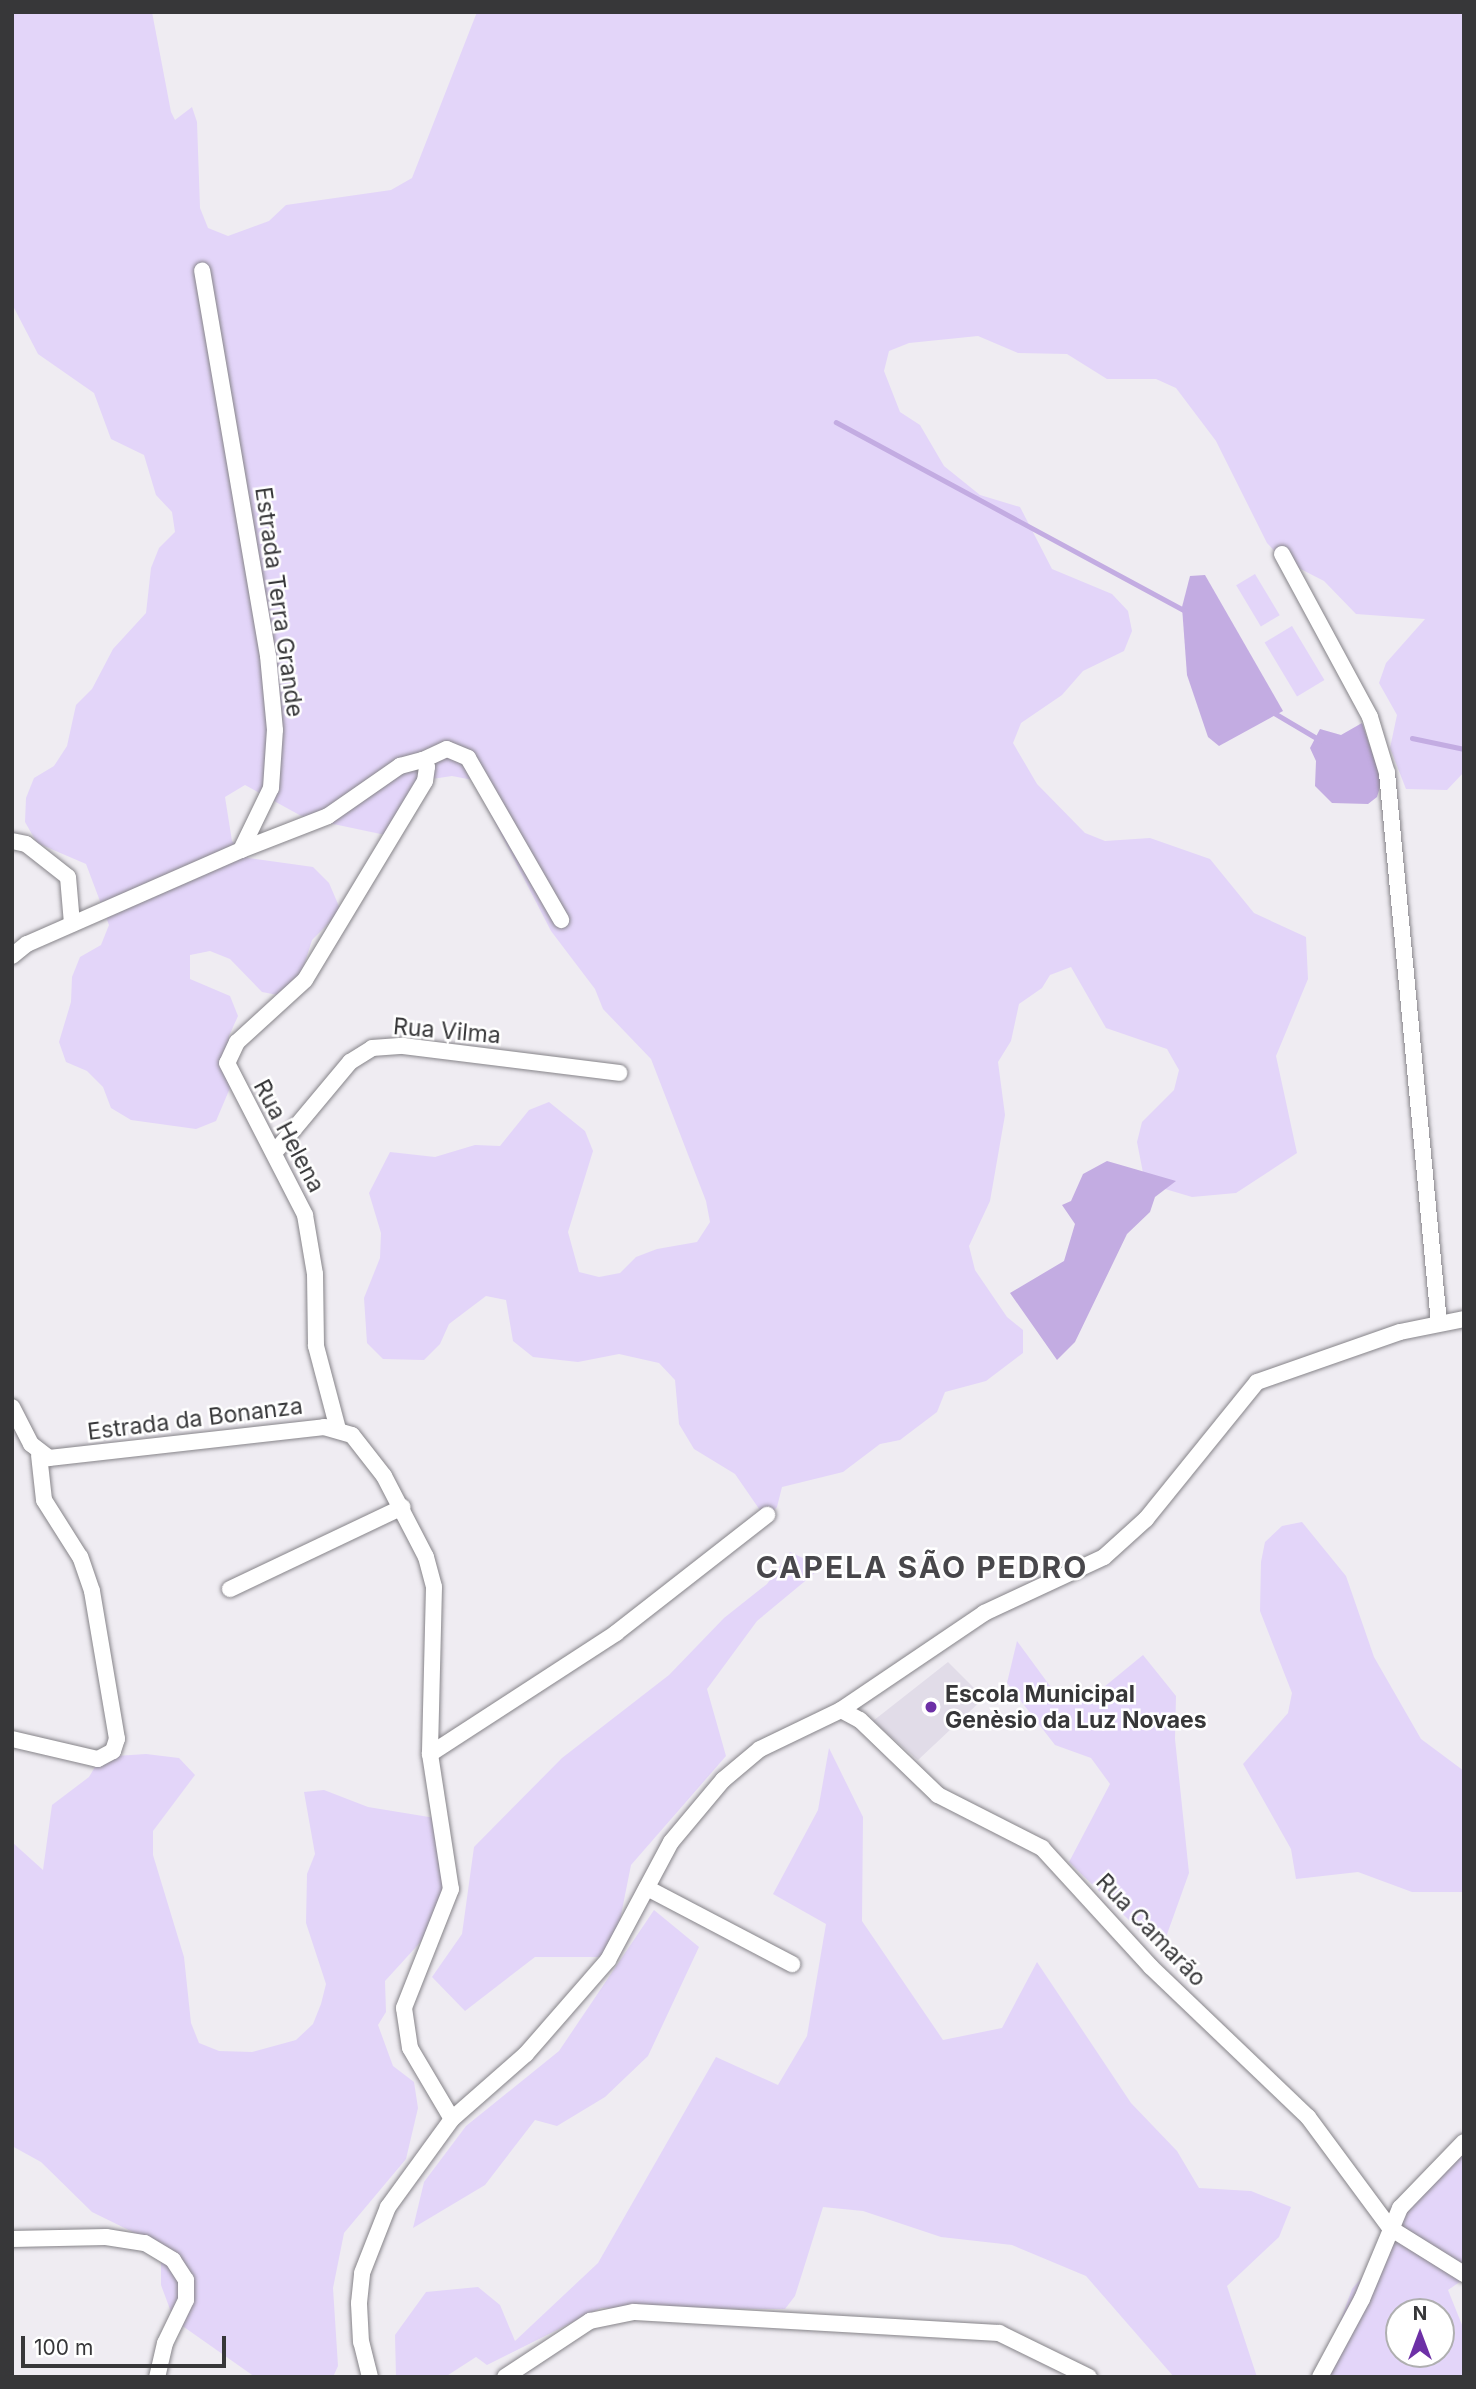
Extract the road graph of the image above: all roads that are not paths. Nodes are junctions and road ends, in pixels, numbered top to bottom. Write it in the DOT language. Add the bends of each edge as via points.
graph roads {
  1 [pos="202,271"];
  2 [pos="1282,554"];
  3 [pos="423,760"];
  4 [pos="12,841"];
  5 [pos="241,850"];
  6 [pos="561,920"];
  7 [pos="72,924"];
  8 [pos="12,956"];
  9 [pos="619,1073"];
  10 [pos="275,1153"];
  11 [pos="1464,1319"];
  12 [pos="1439,1322"];
  13 [pos="12,1406"];
  14 [pos="338,1429"];
  15 [pos="39,1455"];
  16 [pos="403,1507"];
  17 [pos="767,1515"];
  18 [pos="230,1589"];
  19 [pos="841,1710"];
  20 [pos="12,1739"];
  21 [pos="430,1754"];
  22 [pos="647,1888"];
  23 [pos="792,1964"];
  24 [pos="452,2119"];
  25 [pos="1464,2142"];
  26 [pos="1390,2228"];
  27 [pos="12,2239"];
  28 [pos="1464,2274"];
  29 [pos="157,2377"];
  30 [pos="370,2377"];
  31 [pos="505,2377"];
  32 [pos="1089,2377"];
  33 [pos="1320,2377"];
  1 -- 5 [label="street, Estrada Terra Grande" via="268,656 275,730 271,788"];
  2 -- 12 [label="street" via="1370,717 1387,773"];
  3 -- 5 [label="street" via="400,766 328,816"];
  3 -- 6 [label="street" via="447,748 468,758"];
  3 -- 10 [label="street, Rua Helena" via="425,781 305,980 237,1042 227,1063"];
  4 -- 7 [label="street" via="26,844 68,877"];
  5 -- 7 [label="street"];
  7 -- 8 [label="street"];
  9 -- 10 [label="street, Rua Vilma" via="402,1046 372,1048 350,1062"];
  10 -- 14 [label="street, Rua Helena" via="292,1184 313,1246 316,1346"];
  11 -- 12 [label="street"];
  12 -- 19 [label="street" via="1257,1382 1146,1519 1104,1557 984,1613"];
  13 -- 15 [label="street"];
  14 -- 15 [label="street, Estrada da Bonanza" via="266,1431 71,1458"];
  14 -- 16 [label="street" via="366,1450"];
  15 -- 20 [label="street" via="44,1500 80,1557 92,1591 117,1739 113,1751 98,1759"];
  16 -- 18 [label="street"];
  16 -- 21 [label="street" via="434,1587"];
  17 -- 21 [label="street" via="616,1633"];
  19 -- 22 [label="street" via="743,1761 687,1819"];
  19 -- 26 [label="street, Rua Camarão" via="860,1720 938,1795 1042,1848 1151,1967 1308,2117"];
  21 -- 24 [label="street" via="451,1889 408,1987 405,2030"];
  22 -- 23 [label="street"];
  22 -- 24 [label="street" via="608,1960 572,2007"];
  24 -- 30 [label="street" via="388,2207 372,2243 359,2303 360,2342"];
  25 -- 26 [label="street" via="1417,2186"];
  26 -- 28 [label="street"];
  26 -- 33 [label="street" via="1362,2299"];
  27 -- 29 [label="street" via="106,2238 145,2243 173,2260 186,2280 186,2301 165,2343"];
  31 -- 32 [label="street" via="590,2321 634,2312 999,2333"];
}
